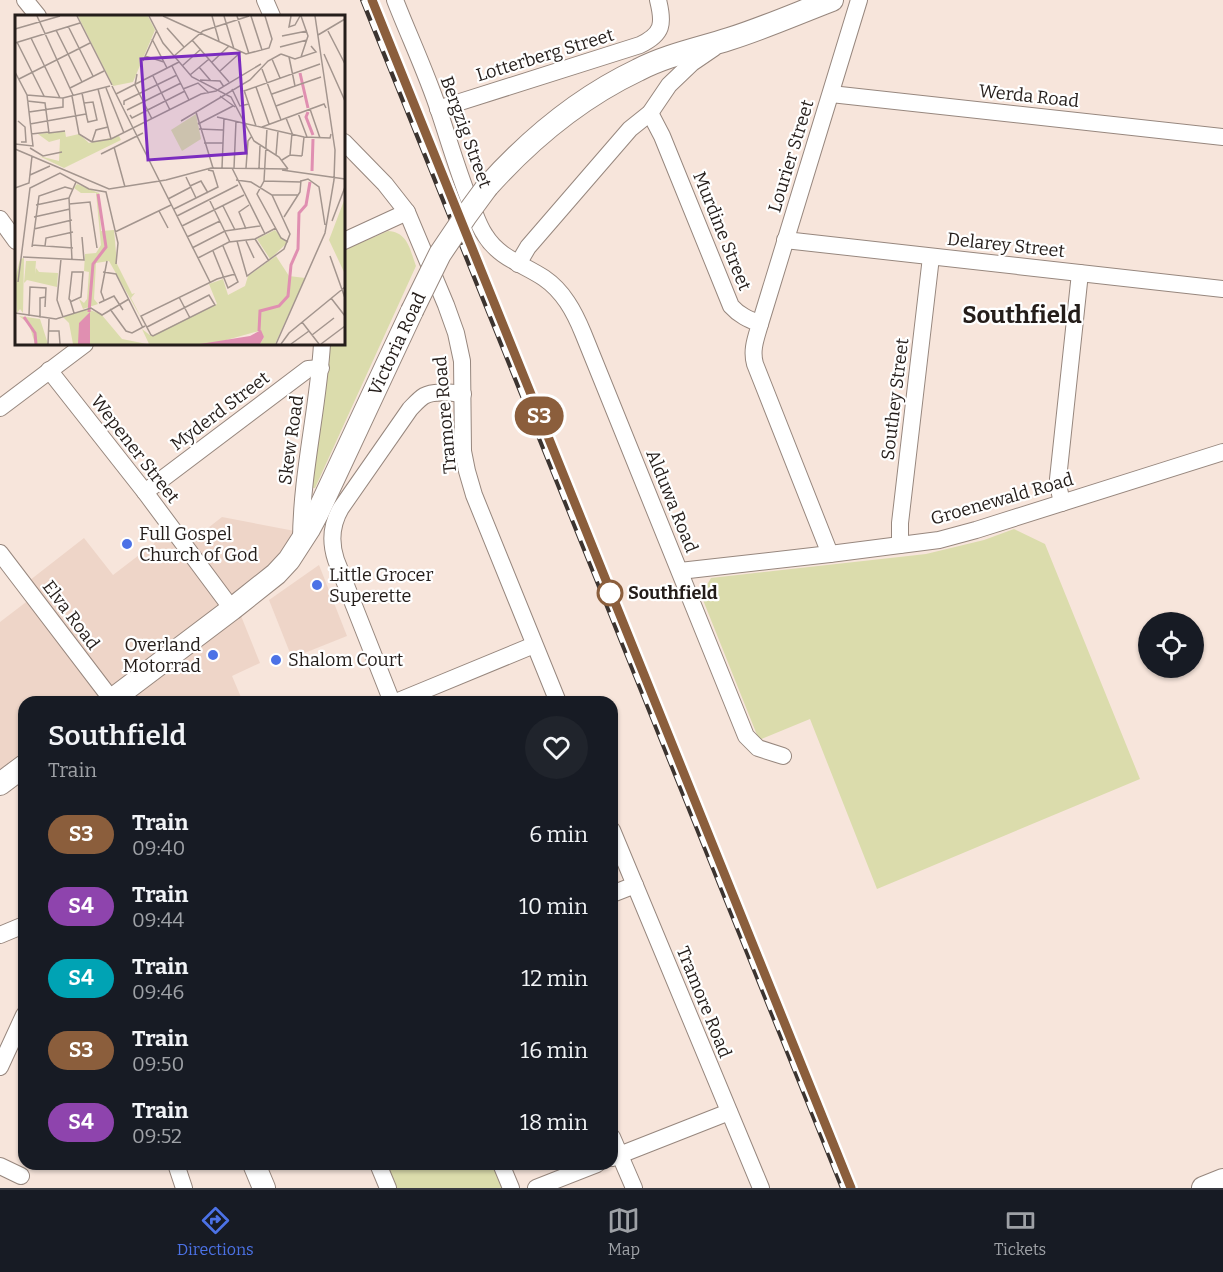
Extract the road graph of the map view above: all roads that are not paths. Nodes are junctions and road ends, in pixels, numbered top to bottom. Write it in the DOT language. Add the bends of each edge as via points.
graph roads {
  1 [pos="25,0"];
  2 [pos="265,0"];
  3 [pos="395,0"];
  4 [pos="658,0"];
  5 [pos="832,0"];
  6 [pos="859,0"];
  7 [pos="37,15"];
  8 [pos="272,15"];
  9 [pos="730,39"];
  10 [pos="831,94"];
  11 [pos="438,109"];
  12 [pos="650,113"];
  13 [pos="1223,137"];
  14 [pos="345,146"];
  15 [pos="407,212"];
  16 [pos="0,219"];
  17 [pos="15,240"];
  18 [pos="785,240"];
  19 [pos="345,241"];
  20 [pos="931,257"];
  21 [pos="518,264"];
  22 [pos="1080,273"];
  23 [pos="1223,289"];
  24 [pos="760,324"];
  25 [pos="84,345"];
  26 [pos="322,345"];
  27 [pos="321,368"];
  28 [pos="49,370"];
  29 [pos="463,394"];
  30 [pos="0,408"];
  31 [pos="1223,452"];
  32 [pos="145,492"];
  33 [pos="1062,503"];
  34 [pos="300,543"];
  35 [pos="900,545"];
  36 [pos="0,553"];
  37 [pos="830,554"];
  38 [pos="680,571"];
  39 [pos="232,609"];
  40 [pos="534,645"];
  41 [pos="106,696"];
  42 [pos="117,696"];
  43 [pos="392,696"];
  44 [pos="429,696"];
  45 [pos="555,696"];
  46 [pos="783,756"];
  47 [pos="18,770"];
  48 [pos="0,784"];
  49 [pos="618,844"];
  50 [pos="635,885"];
  51 [pos="618,892"];
  52 [pos="18,928"];
  53 [pos="0,935"];
  54 [pos="18,1029"];
  55 [pos="0,1067"];
  56 [pos="729,1112"];
  57 [pos="618,1155"];
  58 [pos="618,1160"];
  59 [pos="0,1166"];
  60 [pos="178,1170"];
  61 [pos="256,1170"];
  62 [pos="380,1170"];
  63 [pos="503,1170"];
  64 [pos="582,1170"];
  65 [pos="21,1176"];
  66 [pos="184,1188"];
  67 [pos="264,1188"];
  68 [pos="388,1188"];
  69 [pos="510,1188"];
  70 [pos="536,1188"];
  71 [pos="634,1188"];
  72 [pos="761,1188"];
  1 -- 7 [label="street"];
  2 -- 8 [label="street"];
  3 -- 11 [label="street, Bergzig Street"];
  4 -- 11 [label="street, Lotterberg Street" via="659,32 640,45"];
  5 -- 9 [label="street, Victoria Road"];
  6 -- 10 [label="street, Lourier Street"];
  9 -- 12 [label="street, Victoria Road" via="692,63 669,85"];
  9 -- 34 [label="street, Victoria Road, bridge" via="639,69 587,98 537,137 487,187 440,254"];
  10 -- 13 [label="street, Werda Road"];
  10 -- 18 [label="street, Lourier Street"];
  11 -- 21 [label="street, Bergzig Street" via="481,229 502,255"];
  12 -- 21 [label="street, Victoria Road" via="622,137 528,247"];
  12 -- 24 [label="street, Murdine Street" via="731,306 743,317"];
  14 -- 15 [label="street, Tramore Road" via="385,184"];
  15 -- 19 [label="street"];
  15 -- 29 [label="street, Tramore Road" via="456,333"];
  16 -- 17 [label="street"];
  18 -- 20 [label="street, Delarey Street"];
  18 -- 24 [label="street, Lourier Street"];
  20 -- 22 [label="street, Delarey Street"];
  20 -- 35 [label="street, Southey Street"];
  21 -- 38 [label="street, Alduwa Road" via="546,279 572,309"];
  22 -- 23 [label="street, Delarey Street"];
  22 -- 33 [label="street" via="1058,479"];
  24 -- 37 [label="street" via="753,353 755,364"];
  25 -- 28 [label="street"];
  26 -- 27 [label="street, Skew Road"];
  27 -- 32 [label="street, Myderd Street" via="308,369"];
  27 -- 34 [label="street, Skew Road"];
  28 -- 30 [label="street"];
  28 -- 32 [label="street, Wepener Street"];
  29 -- 40 [label="street, Tramore Road" via="463,451 471,487"];
  29 -- 43 [label="street" via="432,393 418,400 341,508 333,526 333,554"];
  31 -- 33 [label="street, Groenewald Road"];
  32 -- 39 [label="street, Wepener Street"];
  33 -- 35 [label="street, Groenewald Road" via="939,540"];
  34 -- 39 [label="street, Victoria Road" via="276,574"];
  35 -- 37 [label="street, Groenewald Road"];
  36 -- 41 [label="street, Elva Road"];
  37 -- 38 [label="street, Groenewald Road"];
  38 -- 46 [label="street, Alduwa Road" via="746,736 758,748"];
  39 -- 42 [label="street, Victoria Road"];
  40 -- 44 [label="street"];
  40 -- 45 [label="street, Tramore Road"];
  47 -- 48 [label="street"];
  49 -- 50 [label="street, Tramore Road"];
  50 -- 51 [label="street"];
  50 -- 56 [label="street, Tramore Road"];
  52 -- 53 [label="street"];
  54 -- 55 [label="street"];
  56 -- 57 [label="street"];
  56 -- 72 [label="street, Tramore Road"];
  58 -- 71 [label="street"];
  59 -- 65 [label="street"];
  60 -- 66 [label="street"];
  61 -- 67 [label="street"];
  62 -- 68 [label="street"];
  63 -- 69 [label="street"];
  64 -- 70 [label="street"];
}
